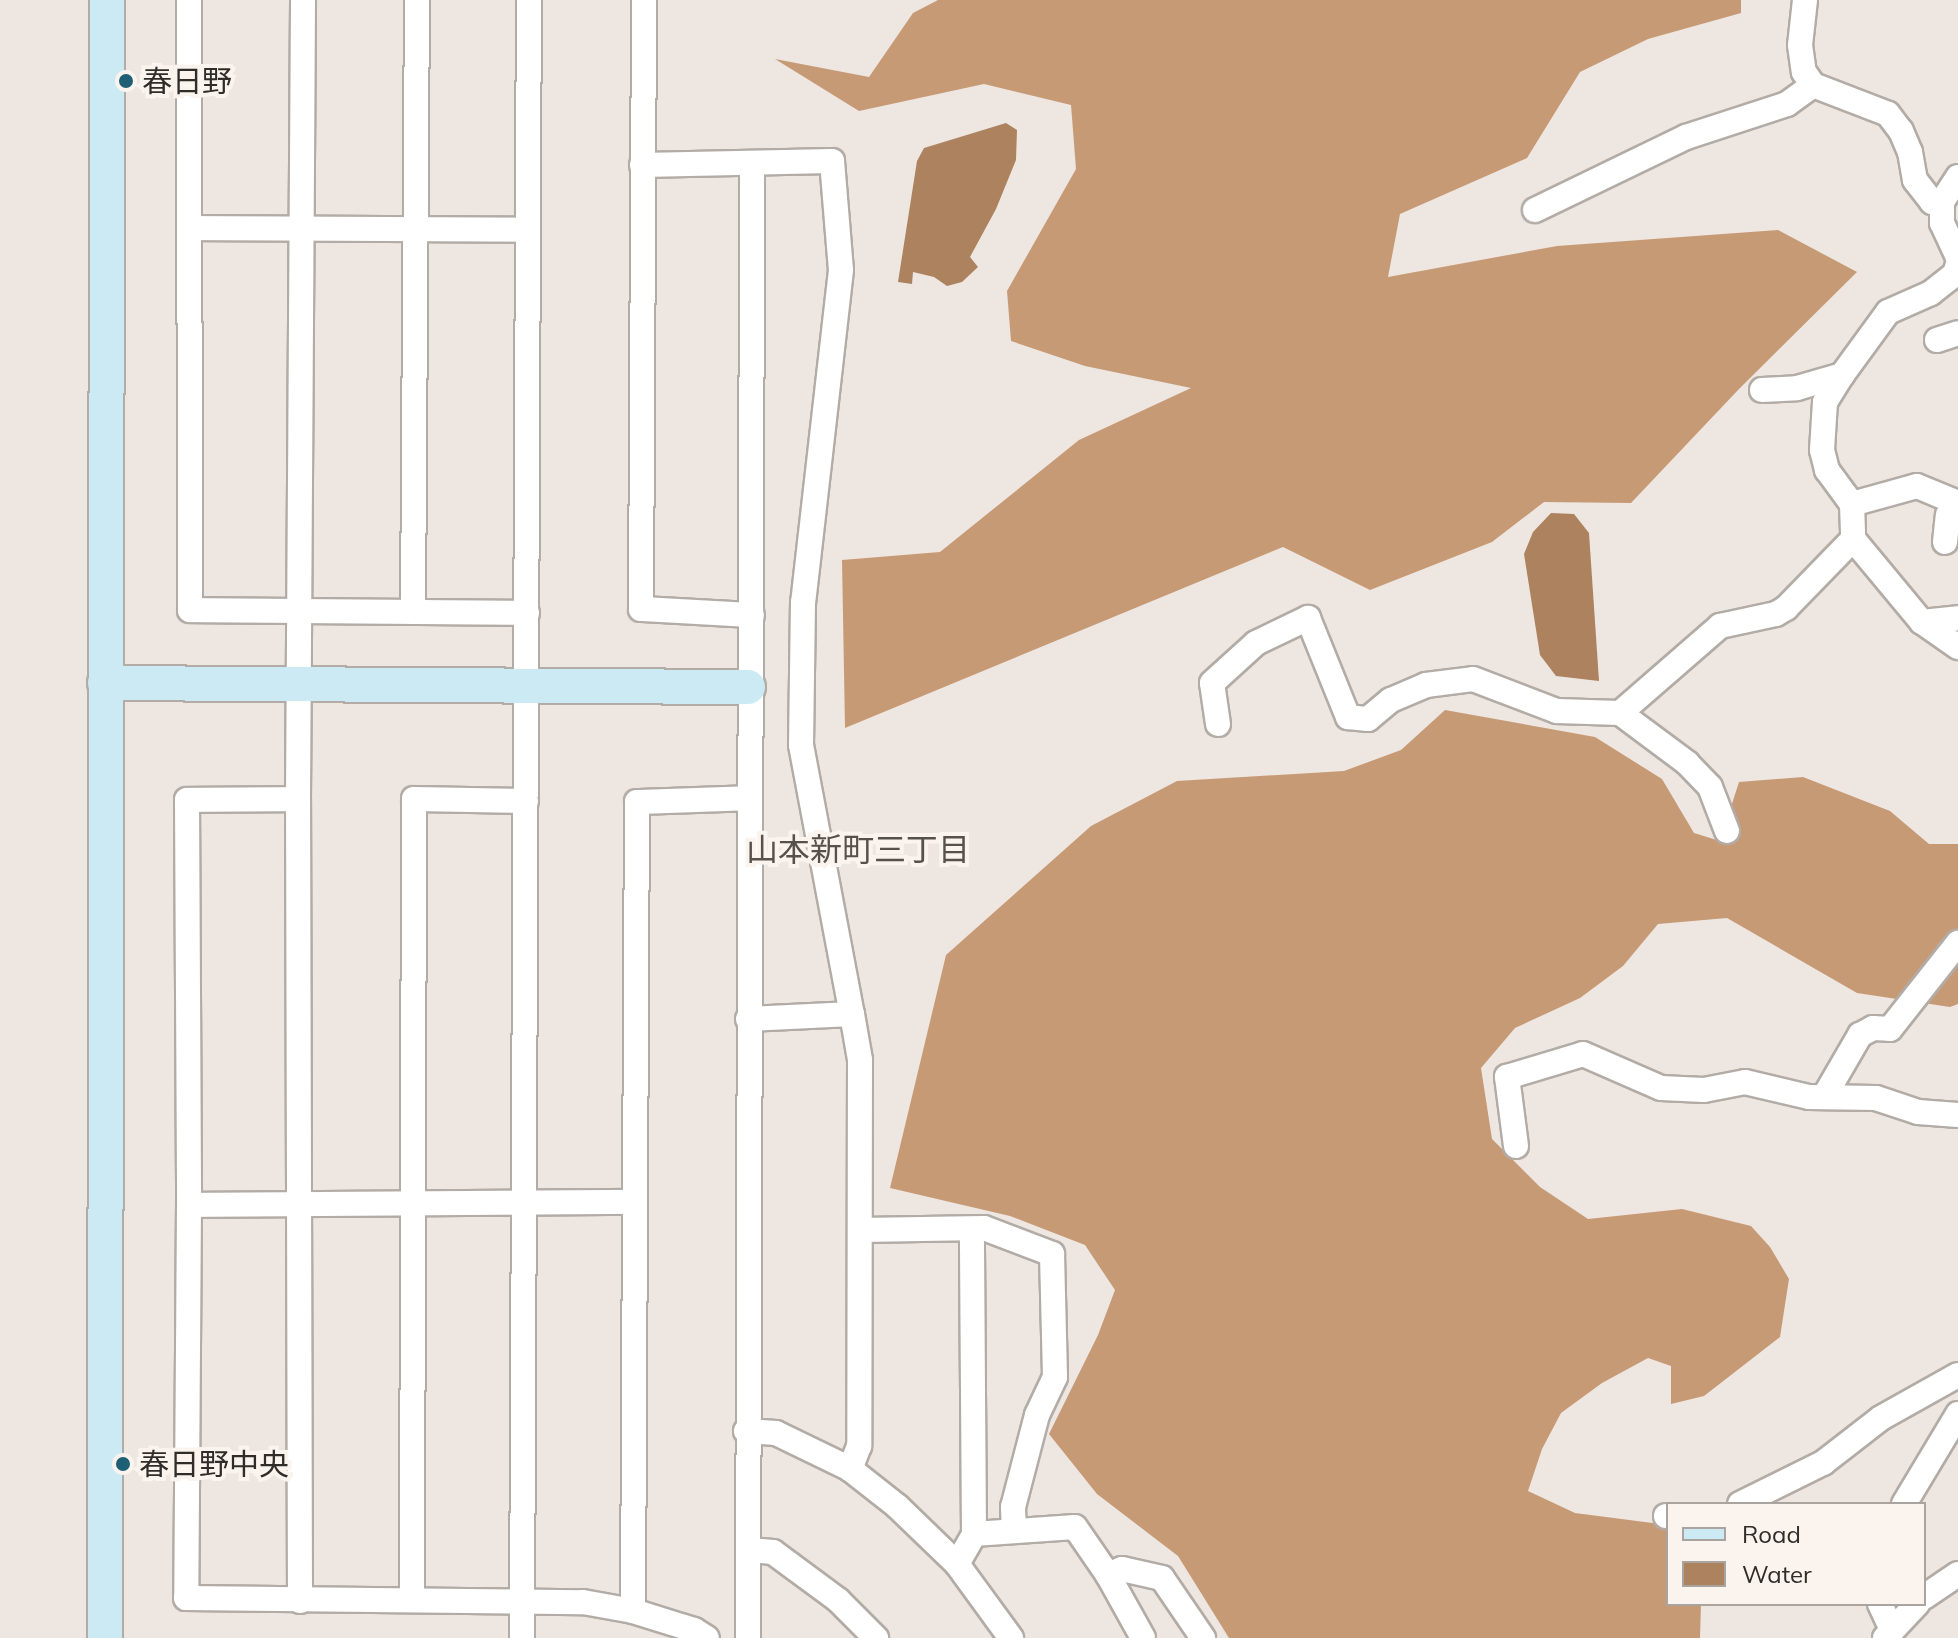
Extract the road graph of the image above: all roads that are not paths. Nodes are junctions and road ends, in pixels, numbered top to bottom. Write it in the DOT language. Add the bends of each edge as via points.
graph roads {
  1 [pos="107,0"];
  2 [pos="189,0"];
  3 [pos="303,0"];
  4 [pos="417,0"];
  5 [pos="529,0"];
  6 [pos="644,0"];
  7 [pos="1805,0"];
  8 [pos="1813,85"];
  9 [pos="752,163"];
  10 [pos="642,165"];
  11 [pos="1958,177"];
  12 [pos="1942,202"];
  13 [pos="1535,210"];
  14 [pos="191,228"];
  15 [pos="303,228"];
  16 [pos="417,229"];
  17 [pos="528,230"];
  18 [pos="1958,258"];
  19 [pos="1958,264"];
  20 [pos="1842,375"];
  21 [pos="1762,390"];
  22 [pos="1852,504"];
  23 [pos="1955,512"];
  24 [pos="1853,539"];
  25 [pos="1945,542"];
  26 [pos="301,612"];
  27 [pos="413,612"];
  28 [pos="527,613"];
  29 [pos="752,615"];
  30 [pos="1958,618"];
  31 [pos="1922,622"];
  32 [pos="1958,647"];
  33 [pos="105,683"];
  34 [pos="300,686"];
  35 [pos="525,686"];
  36 [pos="748,687"];
  37 [pos="1620,713"];
  38 [pos="1218,724"];
  39 [pos="749,798"];
  40 [pos="298,799"];
  41 [pos="526,801"];
  42 [pos="1727,831"];
  43 [pos="1958,943"];
  44 [pos="852,1014"];
  45 [pos="748,1019"];
  46 [pos="1824,1097"];
  47 [pos="1958,1115"];
  48 [pos="1516,1146"];
  49 [pos="299,1202"];
  50 [pos="413,1202"];
  51 [pos="523,1202"];
  52 [pos="634,1202"];
  53 [pos="189,1205"];
  54 [pos="860,1230"];
  55 [pos="972,1230"];
  56 [pos="1958,1375"];
  57 [pos="1958,1414"];
  58 [pos="746,1431"];
  59 [pos="850,1469"];
  60 [pos="1744,1502"];
  61 [pos="1905,1502"];
  62 [pos="1014,1531"];
  63 [pos="974,1534"];
  64 [pos="750,1550"];
  65 [pos="957,1564"];
  66 [pos="1958,1574"];
  67 [pos="1108,1575"];
  68 [pos="1926,1596"];
  69 [pos="412,1600"];
  70 [pos="300,1601"];
  71 [pos="523,1601"];
  72 [pos="1881,1606"];
  73 [pos="1915,1606"];
  74 [pos="633,1611"];
  75 [pos="1889,1634"];
  76 [pos="105,1638"];
  77 [pos="522,1638"];
  78 [pos="707,1638"];
  79 [pos="748,1638"];
  80 [pos="876,1638"];
  81 [pos="1011,1638"];
  82 [pos="1143,1638"];
  83 [pos="1203,1638"];
  1 -- 33 [label="street"];
  2 -- 14 [label="street"];
  3 -- 15 [label="street"];
  4 -- 16 [label="street"];
  5 -- 17 [label="street"];
  6 -- 10 [label="street"];
  7 -- 8 [label="street" via="1800,45 1804,72"];
  8 -- 12 [label="street" via="1888,114 1910,152 1915,180 1932,202"];
  8 -- 13 [label="street" via="1787,104 1686,137"];
  9 -- 10 [label="street"];
  9 -- 29 [label="street"];
  9 -- 44 [label="street" via="832,161 841,270 803,602 801,745"];
  10 -- 29 [label="street" via="641,609"];
  11 -- 12 [label="street"];
  12 -- 18 [label="street" via="1942,223"];
  14 -- 15 [label="street"];
  14 -- 26 [label="street" via="190,610"];
  15 -- 16 [label="street"];
  15 -- 26 [label="street"];
  16 -- 17 [label="street"];
  16 -- 27 [label="street"];
  17 -- 28 [label="street"];
  19 -- 20 [label="street" via="1955,274 1931,293 1888,312"];
  20 -- 21 [label="street" via="1797,388"];
  20 -- 22 [label="street" via="1825,402 1822,450 1827,470"];
  22 -- 23 [label="street" via="1917,486"];
  22 -- 24 [label="street"];
  23 -- 25 [label="street"];
  24 -- 31 [label="street"];
  24 -- 37 [label="street" via="1786,608 1720,626"];
  26 -- 27 [label="street"];
  26 -- 34 [label="street"];
  27 -- 28 [label="street"];
  28 -- 35 [label="street"];
  29 -- 36 [label="street"];
  30 -- 31 [label="street"];
  31 -- 32 [label="street"];
  33 -- 34 [label="street"];
  33 -- 76 [label="street"];
  34 -- 35 [label="street"];
  34 -- 40 [label="street"];
  35 -- 36 [label="street"];
  35 -- 41 [label="street"];
  36 -- 39 [label="street"];
  37 -- 38 [label="street" via="1557,711 1473,679 1426,685 1391,700 1368,719 1348,717 1308,618 1256,643 1212,683"];
  37 -- 42 [label="street" via="1710,787"];
  39 -- 45 [label="street"];
  39 -- 52 [label="street" via="637,802"];
  40 -- 49 [label="street"];
  40 -- 53 [label="street" via="187,800"];
  41 -- 50 [label="street" via="414,799"];
  41 -- 51 [label="street"];
  43 -- 46 [label="street" via="1890,1029 1873,1028 1860,1035"];
  44 -- 45 [label="street"];
  44 -- 54 [label="street" via="860,1060"];
  45 -- 58 [label="street"];
  46 -- 47 [label="street" via="1876,1098 1918,1112"];
  46 -- 48 [label="street" via="1745,1082 1704,1090 1661,1088 1583,1054 1507,1077"];
  49 -- 50 [label="street"];
  49 -- 53 [label="street"];
  49 -- 70 [label="street"];
  50 -- 51 [label="street"];
  50 -- 69 [label="street"];
  51 -- 52 [label="street"];
  51 -- 71 [label="street"];
  52 -- 74 [label="street"];
  53 -- 70 [label="street" via="186,1598"];
  54 -- 55 [label="street"];
  54 -- 59 [label="street" via="859,1446"];
  55 -- 62 [label="street" via="984,1228 1052,1254 1055,1377 1033,1431 1013,1507"];
  55 -- 63 [label="street"];
  56 -- 60 [label="street" via="1881,1418 1823,1463"];
  57 -- 61 [label="street"];
  58 -- 59 [label="street" via="776,1433"];
  58 -- 64 [label="street"];
  59 -- 65 [label="street"];
  62 -- 63 [label="street"];
  62 -- 67 [label="street" via="1075,1527"];
  63 -- 65 [label="street"];
  64 -- 79 [label="street"];
  64 -- 80 [label="street" via="773,1552 838,1600"];
  65 -- 81 [label="street"];
  66 -- 68 [label="street"];
  67 -- 82 [label="street"];
  67 -- 83 [label="street" via="1122,1569 1162,1578"];
  69 -- 70 [label="street"];
  69 -- 71 [label="street"];
  71 -- 74 [label="street" via="583,1602"];
  71 -- 77 [label="street"];
  72 -- 75 [label="street"];
  73 -- 75 [label="street"];
  74 -- 78 [label="street"];
}
